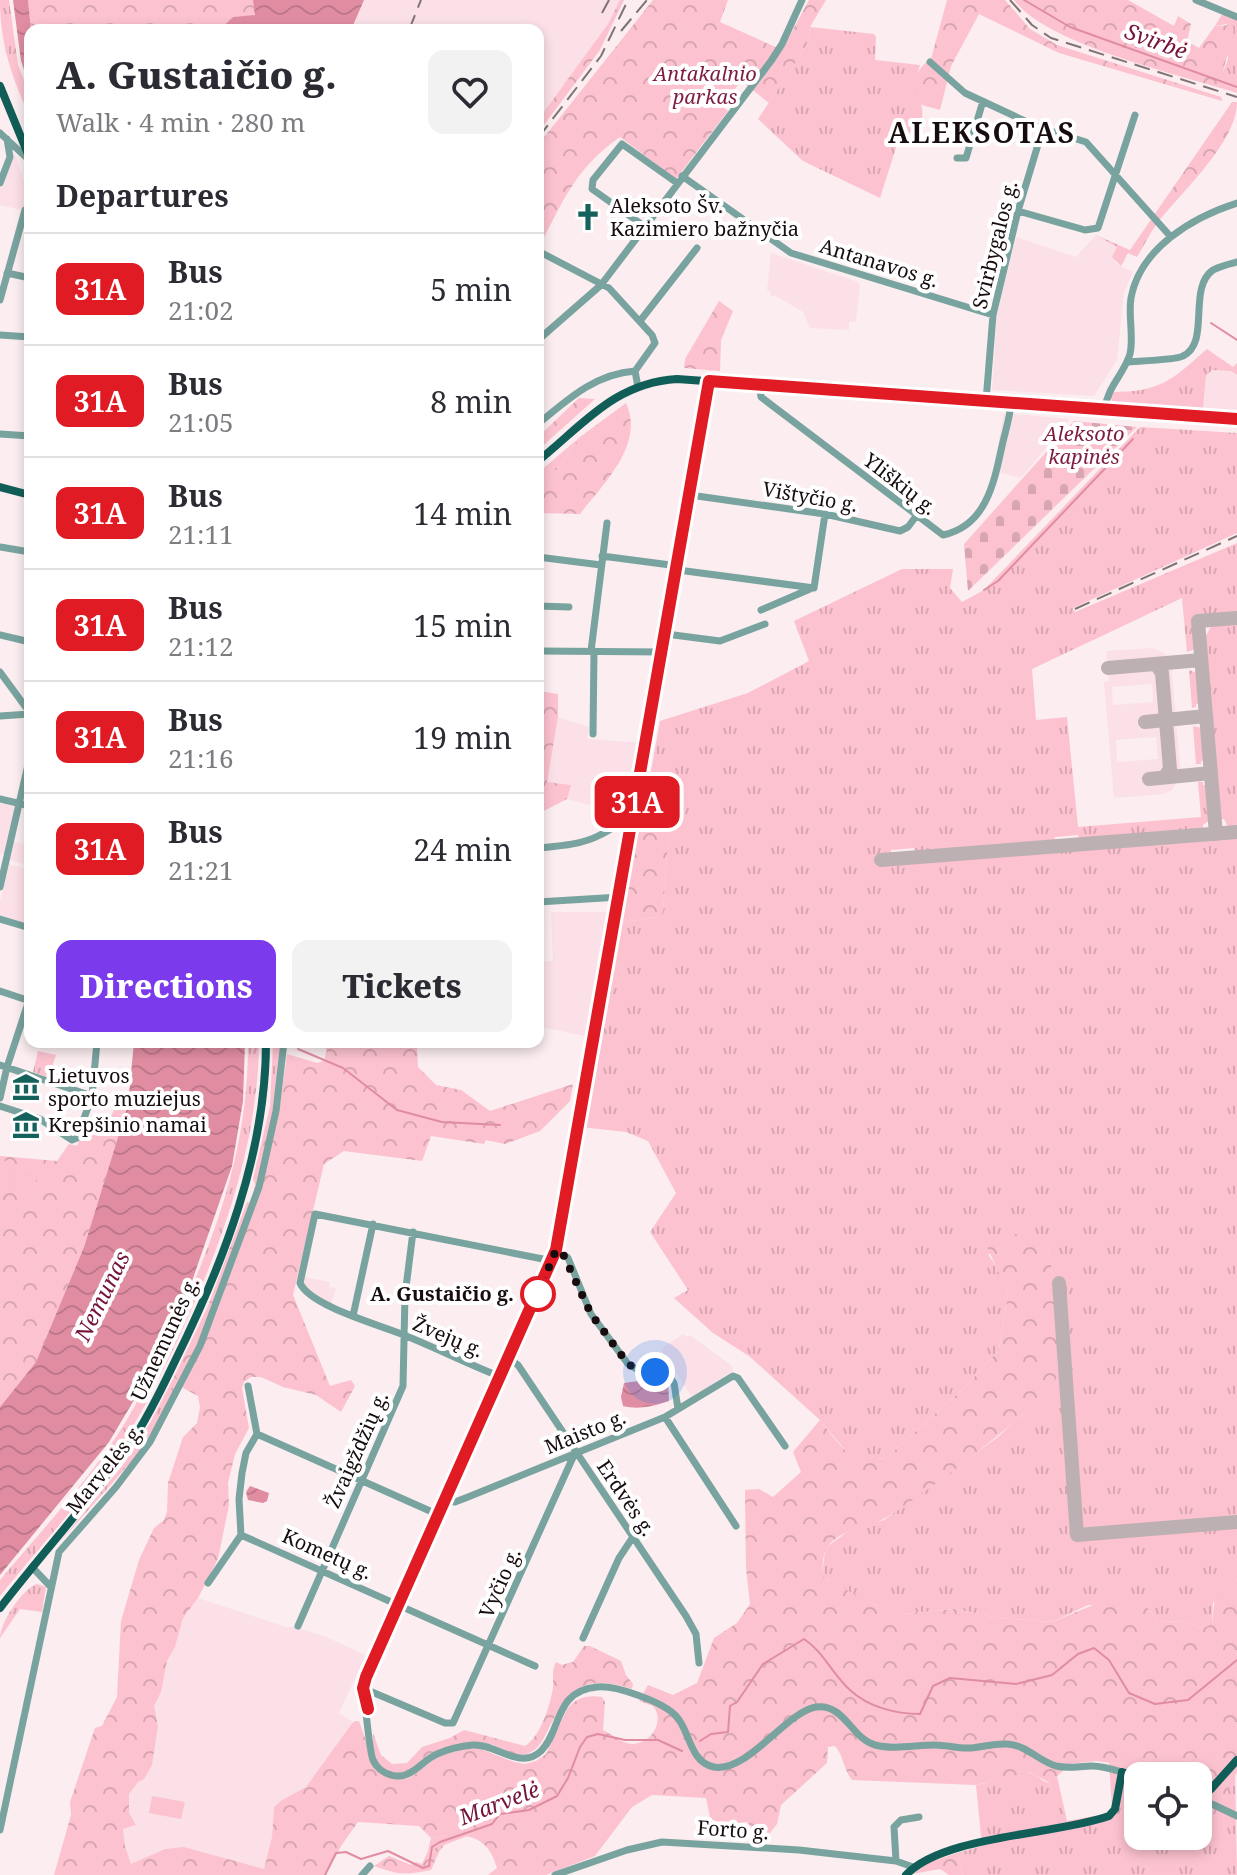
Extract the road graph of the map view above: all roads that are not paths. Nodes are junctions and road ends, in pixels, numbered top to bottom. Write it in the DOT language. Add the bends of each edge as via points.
graph roads {
  1 [pos="802,0"];
  2 [pos="1196,0"];
  3 [pos="1237,17"];
  4 [pos="930,62"];
  5 [pos="0,86"];
  6 [pos="983,101"];
  7 [pos="1135,115"];
  8 [pos="1043,128"];
  9 [pos="0,133"];
  10 [pos="7,139"];
  11 [pos="24,145"];
  12 [pos="24,155"];
  13 [pos="957,158"];
  14 [pos="1117,174"];
  15 [pos="680,180"];
  16 [pos="0,183"];
  17 [pos="1237,203"];
  18 [pos="1018,211"];
  19 [pos="24,219"];
  20 [pos="644,226"];
  21 [pos="1171,237"];
  22 [pos="697,248"];
  23 [pos="544,254"];
  24 [pos="1237,262"];
  25 [pos="5,266"];
  26 [pos="24,275"];
  27 [pos="601,285"];
  28 [pos="0,300"];
  29 [pos="993,315"];
  30 [pos="640,321"];
  31 [pos="0,335"];
  32 [pos="544,335"];
  33 [pos="24,337"];
  34 [pos="1127,362"];
  35 [pos="635,371"];
  36 [pos="709,381"];
  37 [pos="759,384"];
  38 [pos="638,387"];
  39 [pos="986,401"];
  40 [pos="1011,403"];
  41 [pos="1105,409"];
  42 [pos="544,419"];
  43 [pos="1237,419"];
  44 [pos="0,434"];
  45 [pos="24,436"];
  46 [pos="544,456"];
  47 [pos="0,487"];
  48 [pos="24,493"];
  49 [pos="690,495"];
  50 [pos="825,514"];
  51 [pos="917,515"];
  52 [pos="607,523"];
  53 [pos="0,547"];
  54 [pos="24,551"];
  55 [pos="544,557"];
  56 [pos="601,560"];
  57 [pos="678,568"];
  58 [pos="814,588"];
  59 [pos="544,606"];
  60 [pos="569,607"];
  61 [pos="761,610"];
  62 [pos="765,624"];
  63 [pos="666,634"];
  64 [pos="0,635"];
  65 [pos="24,641"];
  66 [pos="544,651"];
  67 [pos="592,651"];
  68 [pos="662,652"];
  69 [pos="0,672"];
  70 [pos="24,706"];
  71 [pos="24,714"];
  72 [pos="0,716"];
  73 [pos="593,734"];
  74 [pos="24,785"];
  75 [pos="0,799"];
  76 [pos="20,804"];
  77 [pos="24,805"];
  78 [pos="634,817"];
  79 [pos="544,847"];
  80 [pos="3,858"];
  81 [pos="0,887"];
  82 [pos="620,897"];
  83 [pos="544,902"];
  84 [pos="0,919"];
  85 [pos="24,926"];
  86 [pos="0,991"];
  87 [pos="24,998"];
  88 [pos="24,1015"];
  89 [pos="96,1048"];
  90 [pos="265,1048"];
  91 [pos="283,1048"];
  92 [pos="4,1066"];
  93 [pos="92,1096"];
  94 [pos="0,1098"];
  95 [pos="0,1106"];
  96 [pos="373,1224"];
  97 [pos="413,1232"];
  98 [pos="556,1250"];
  99 [pos="553,1261"];
  100 [pos="353,1316"];
  101 [pos="404,1335"];
  102 [pos="509,1359"];
  103 [pos="501,1377"];
  104 [pos="248,1386"];
  105 [pos="678,1409"];
  106 [pos="665,1417"];
  107 [pos="257,1434"];
  108 [pos="785,1446"];
  109 [pos="575,1454"];
  110 [pos="360,1481"];
  111 [pos="445,1500"];
  112 [pos="439,1515"];
  113 [pos="736,1526"];
  114 [pos="241,1535"];
  115 [pos="633,1537"];
  116 [pos="32,1567"];
  117 [pos="321,1569"];
  118 [pos="208,1583"];
  119 [pos="50,1586"];
  120 [pos="399,1604"];
  121 [pos="0,1608"];
  122 [pos="298,1626"];
  123 [pos="583,1638"];
  124 [pos="490,1645"];
  125 [pos="699,1663"];
  126 [pos="535,1666"];
  127 [pos="364,1693"];
  128 [pos="1237,1760"];
  129 [pos="1122,1772"];
  130 [pos="1212,1784"];
  131 [pos="1212,1804"];
  132 [pos="1237,1816"];
  133 [pos="919,1817"];
  134 [pos="0,1830"];
  135 [pos="896,1861"];
  136 [pos="370,1866"];
  137 [pos="913,1867"];
  138 [pos="362,1875"];
  139 [pos="555,1875"];
  140 [pos="906,1875"];
  1 -- 15 [label="street" via="782,44"];
  2 -- 3 [label="street"];
  4 -- 6 [label="street" via="956,87"];
  5 -- 11 [label="main road"];
  6 -- 8 [label="street"];
  6 -- 13 [label="street" via="966,158"];
  7 -- 14 [label="street"];
  8 -- 14 [label="street" via="1086,142"];
  8 -- 18 [label="street, Svirbygalos g."];
  9 -- 10 [label="street"];
  10 -- 12 [label="street"];
  10 -- 16 [label="street" via="10,157"];
  14 -- 18 [label="street" via="1095,230"];
  14 -- 21 [label="street"];
  15 -- 20 [label="street"];
  15 -- 20 [label="street, Antanavos g." via="622,144 593,180 592,189"];
  15 -- 29 [label="street, Antanavos g." via="791,253"];
  17 -- 21 [label="street" via="1204,215"];
  18 -- 29 [label="street, Svirbygalos g."];
  19 -- 25 [label="street"];
  20 -- 27 [label="street"];
  21 -- 34 [label="street" via="1134,288"];
  22 -- 30 [label="street"];
  23 -- 27 [label="street"];
  24 -- 34 [label="street" via="1207,277 1199,304 1198,339 1187,353"];
  25 -- 26 [label="street"];
  25 -- 28 [label="street"];
  27 -- 30 [label="street"];
  27 -- 32 [label="street"];
  29 -- 39 [label="street, Svirbygalos g."];
  30 -- 35 [label="street" via="655,343"];
  31 -- 33 [label="street"];
  34 -- 41 [label="street" via="1108,393"];
  35 -- 38 [label="street"];
  35 -- 42 [label="street" via="587,385"];
  36 -- 37 [label="main road"];
  36 -- 38 [label="main road" via="669,380"];
  36 -- 49 [label="street"];
  37 -- 39 [label="main road"];
  37 -- 51 [label="street, Yliškių g." via="761,397"];
  38 -- 46 [label="main road" via="596,409"];
  39 -- 40 [label="main road"];
  40 -- 41 [label="main road"];
  40 -- 51 [label="street, Yliškių g." via="989,497 974,519 943,535"];
  41 -- 43 [label="main road"];
  44 -- 45 [label="street"];
  47 -- 48 [label="main road"];
  49 -- 50 [label="street, Vištyčio g."];
  49 -- 57 [label="street"];
  50 -- 51 [label="street, Vištyčio g." via="900,531"];
  50 -- 58 [label="street"];
  52 -- 56 [label="street"];
  53 -- 54 [label="street"];
  55 -- 56 [label="street"];
  56 -- 57 [label="street"];
  56 -- 67 [label="street"];
  57 -- 58 [label="street"];
  57 -- 63 [label="street"];
  58 -- 61 [label="street"];
  59 -- 60 [label="street"];
  62 -- 63 [label="street" via="720,641"];
  63 -- 68 [label="street"];
  64 -- 65 [label="street"];
  66 -- 67 [label="street"];
  67 -- 68 [label="street"];
  67 -- 73 [label="street"];
  68 -- 78 [label="street"];
  69 -- 70 [label="street"];
  71 -- 72 [label="street"];
  74 -- 76 [label="street"];
  75 -- 76 [label="street"];
  76 -- 77 [label="street"];
  76 -- 80 [label="street"];
  78 -- 79 [label="street" via="585,841"];
  78 -- 82 [label="street"];
  80 -- 81 [label="street"];
  82 -- 83 [label="street"];
  82 -- 98 [label="street"];
  84 -- 85 [label="street"];
  86 -- 87 [label="street"];
  88 -- 92 [label="street"];
  89 -- 93 [label="street"];
  90 -- 116 [label="main road, Užnemunės g." via="259,1122 246,1183 188,1334 133,1440"];
  91 -- 119 [label="street, Marvelės g." via="259,1187 200,1346 150,1442 63,1544"];
  92 -- 93 [label="street"];
  92 -- 94 [label="street"];
  93 -- 95 [label="street" via="72,1140 40,1119"];
  96 -- 97 [label="street"];
  96 -- 100 [label="street"];
  96 -- 100 [label="street, Žvejų g." via="315,1214 300,1283 311,1296"];
  97 -- 99 [label="street"];
  97 -- 101 [label="street, Žvaigždžių g."];
  98 -- 99 [label="street"];
  98 -- 105 [label="street" via="568,1258 591,1314 628,1364 669,1376"];
  99 -- 102 [label="street"];
  100 -- 101 [label="street, Žvejų g."];
  101 -- 103 [label="street, Žvejų g."];
  101 -- 110 [label="street, Žvaigždžių g." via="403,1386"];
  102 -- 103 [label="street"];
  102 -- 109 [label="street, Erdvės g."];
  103 -- 111 [label="street"];
  104 -- 107 [label="street"];
  105 -- 106 [label="street, Maisto g."];
  105 -- 108 [label="street, Maisto g." via="731,1376 738,1378"];
  106 -- 109 [label="street, Maisto g."];
  106 -- 113 [label="street"];
  107 -- 110 [label="street"];
  107 -- 114 [label="street" via="242,1473"];
  109 -- 111 [label="street, Maisto g." via="455,1502"];
  109 -- 115 [label="street, Erdvės g."];
  109 -- 124 [label="street, Vyčio g."];
  110 -- 112 [label="street"];
  110 -- 117 [label="street, Žvaigždžių g."];
  111 -- 112 [label="street"];
  112 -- 120 [label="street"];
  114 -- 117 [label="street, Kometų g."];
  114 -- 118 [label="street"];
  115 -- 123 [label="street"];
  115 -- 125 [label="street, Erdvės g." via="691,1624"];
  116 -- 119 [label="street"];
  116 -- 121 [label="main road, Užnemunės g."];
  117 -- 120 [label="street, Kometų g."];
  117 -- 122 [label="street, Žvaigždžių g."];
  119 -- 134 [label="street, Marvelės g."];
  120 -- 124 [label="street, Kometų g."];
  120 -- 127 [label="street"];
  124 -- 126 [label="street, Kometų g."];
  124 -- 127 [label="street, Vyčio g." via="453,1723"];
  127 -- 129 [label="street" via="374,1762 394,1776 407,1775 446,1750 474,1745 516,1758 536,1755 569,1700 603,1687 674,1714 696,1756 716,1767 738,1760 806,1710 819,1707 837,1713 873,1745 1006,1744 1062,1767"];
  128 -- 130 [label="main road"];
  129 -- 137 [label="main road" via="1109,1816 955,1849"];
  131 -- 132 [label="street"];
  133 -- 135 [label="street" via="894,1827"];
  135 -- 137 [label="street, Forto g."];
  135 -- 139 [label="street, Forto g." via="662,1842"];
  136 -- 138 [label="street"];
  137 -- 140 [label="main road"];
}
